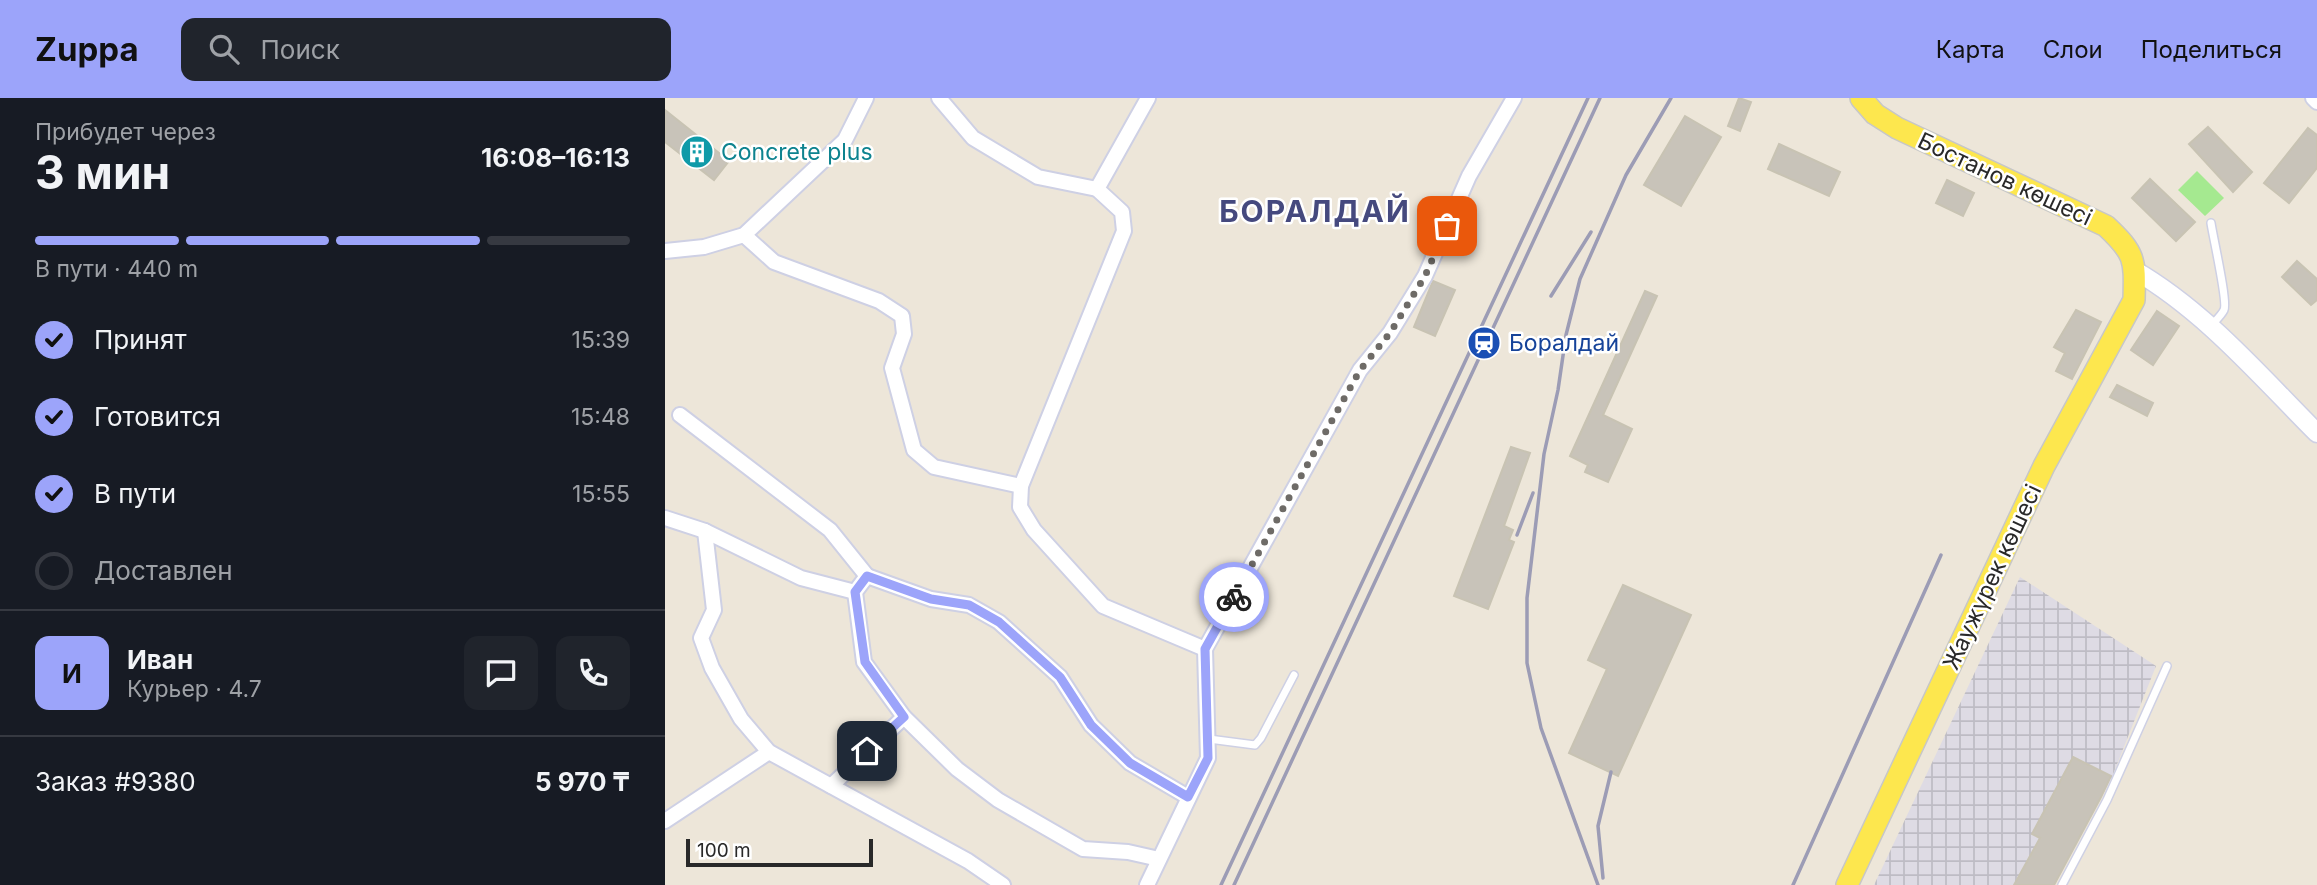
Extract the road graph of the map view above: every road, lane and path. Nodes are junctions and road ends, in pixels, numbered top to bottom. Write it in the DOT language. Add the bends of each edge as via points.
graph roads {
  1 [pos="866,98"];
  2 [pos="939,98"];
  3 [pos="1148,98"];
  4 [pos="1514,98"];
  5 [pos="1861,98"];
  6 [pos="1097,189"];
  7 [pos="2211,223"];
  8 [pos="744,235"];
  9 [pos="665,251"];
  10 [pos="2134,270"];
  11 [pos="2210,328"];
  12 [pos="680,415"];
  13 [pos="2317,433"];
  14 [pos="1021,485"];
  15 [pos="665,518"];
  16 [pos="705,531"];
  17 [pos="867,576"];
  18 [pos="855,592"];
  19 [pos="1205,649"];
  20 [pos="2167,666"];
  21 [pos="1294,675"];
  22 [pos="904,717"];
  23 [pos="1209,739"];
  24 [pos="769,752"];
  25 [pos="831,786"];
  26 [pos="1188,797"];
  27 [pos="665,821"];
  28 [pos="1159,859"];
  29 [pos="1003,885"];
  30 [pos="1147,885"];
  31 [pos="1847,885"];
  32 [pos="2062,885"];
  1 -- 8 [label="street" via="845,140"];
  2 -- 6 [label="street" via="973,138 1038,177"];
  3 -- 6 [label="street"];
  4 -- 19 [label="street" via="1469,176 1425,276 1390,333 1360,370"];
  5 -- 10 [label="main road, Бостанов көшесі" via="1897,128 2106,226 2129,248"];
  6 -- 14 [label="street" via="1122,212 1124,231"];
  7 -- 11 [label="lane" via="2226,302"];
  8 -- 9 [label="street" via="705,247"];
  8 -- 14 [label="street" via="774,262 879,301 902,316 904,334 893,368 913,450 933,467"];
  10 -- 11 [label="street" via="2192,308"];
  10 -- 31 [label="main road, Жаужүрек көшесі" via="2134,300 2044,466"];
  11 -- 13 [label="street"];
  12 -- 17 [label="street" via="830,530"];
  14 -- 19 [label="street" via="1020,507 1034,530 1103,606"];
  15 -- 16 [label="street"];
  16 -- 18 [label="street" via="801,578"];
  16 -- 24 [label="street" via="713,610 701,638 741,719"];
  17 -- 18 [label="street"];
  17 -- 26 [label="street" via="931,599 969,605 999,622 1060,677 1091,725 1130,763"];
  18 -- 22 [label="street" via="865,662"];
  19 -- 23 [label="street"];
  20 -- 32 [label="lane" via="2107,800"];
  21 -- 23 [label="lane" via="1255,745"];
  22 -- 25 [label="street"];
  22 -- 28 [label="street" via="957,769 1050,831 1083,849"];
  23 -- 26 [label="street" via="1208,758"];
  24 -- 25 [label="street"];
  24 -- 27 [label="street"];
  25 -- 29 [label="street"];
  26 -- 28 [label="street"];
  28 -- 30 [label="street"];
}
